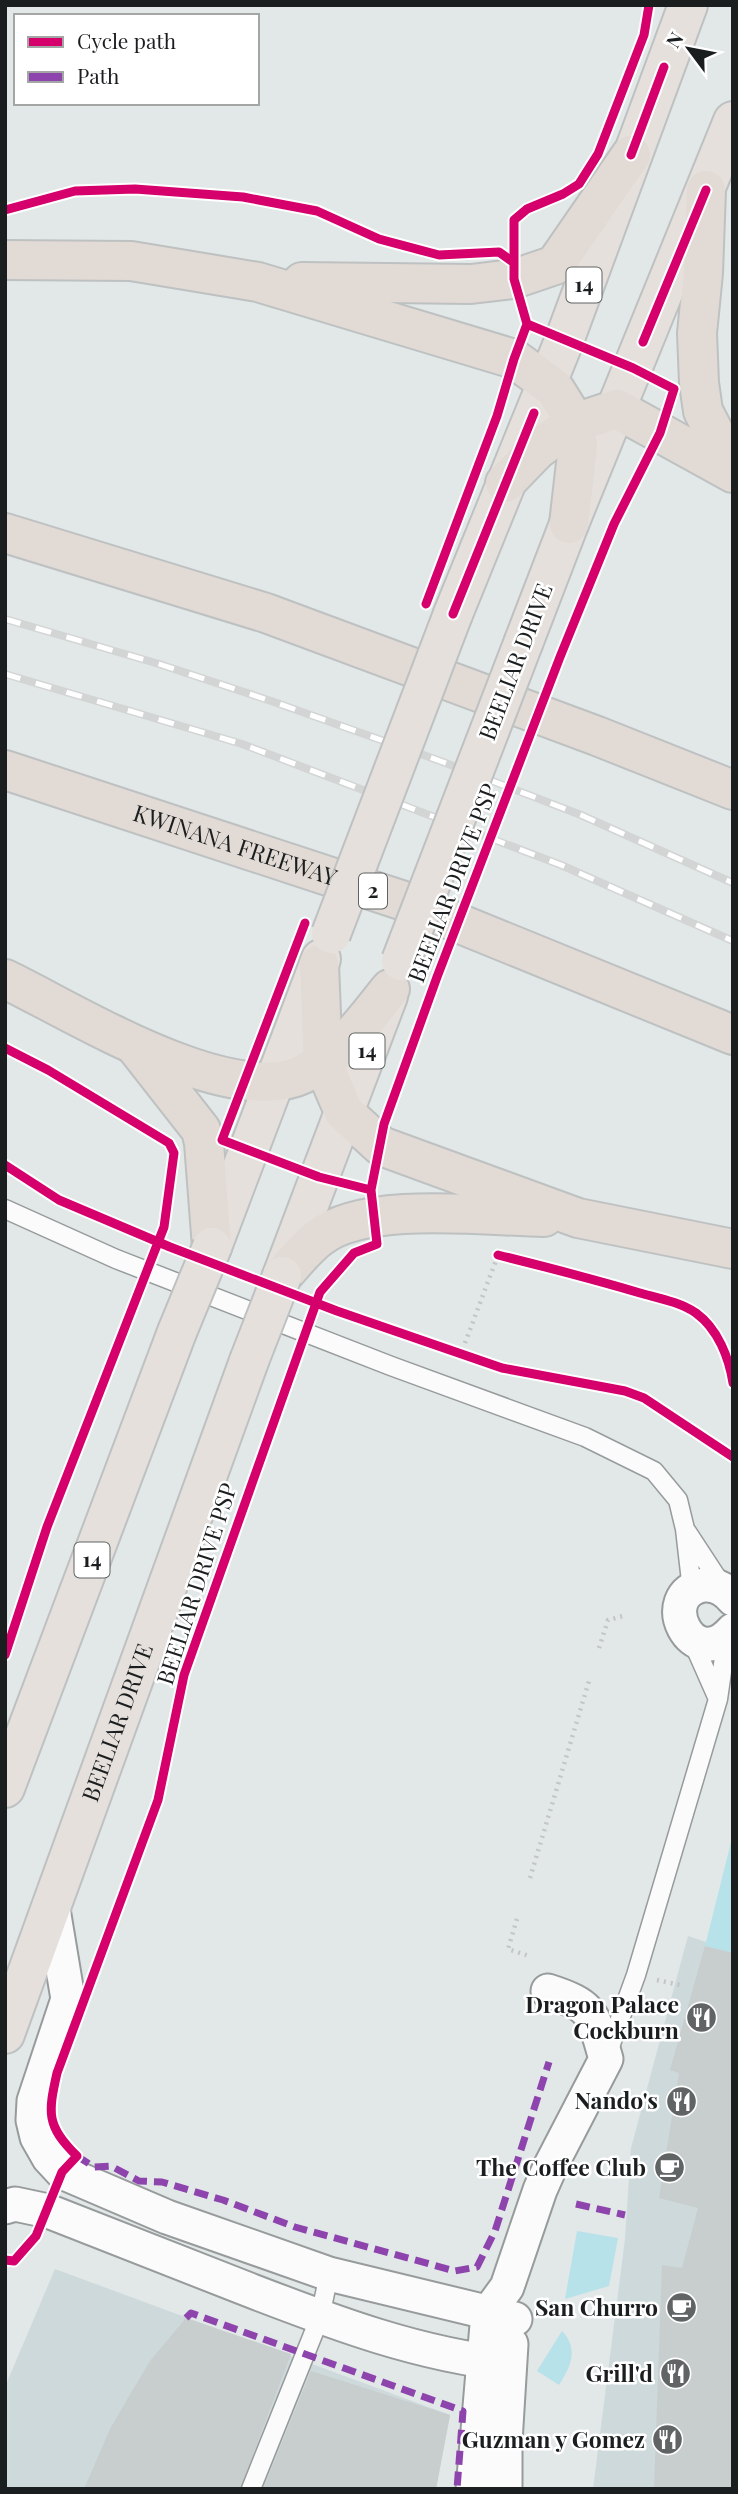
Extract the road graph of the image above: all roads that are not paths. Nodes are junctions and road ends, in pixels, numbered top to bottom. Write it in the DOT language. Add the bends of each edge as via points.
graph roads {
  1 [pos="688,5"];
  2 [pos="733,121"];
  3 [pos="631,155"];
  4 [pos="706,190"];
  5 [pos="5,260"];
  6 [pos="258,282"];
  7 [pos="547,382"];
  8 [pos="617,409"];
  9 [pos="572,424"];
  10 [pos="733,471"];
  11 [pos="505,483"];
  12 [pos="569,524"];
  13 [pos="5,533"];
  14 [pos="5,770"];
  15 [pos="733,790"];
  16 [pos="325,949"];
  17 [pos="396,975"];
  18 [pos="5,979"];
  19 [pos="733,1035"];
  20 [pos="136,1046"];
  21 [pos="323,1063"];
  22 [pos="273,1083"];
  23 [pos="344,1112"];
  24 [pos="5,1209"];
  25 [pos="578,1218"];
  26 [pos="212,1247"];
  27 [pos="733,1249"];
  28 [pos="282,1276"];
  29 [pos="685,1529"];
  30 [pos="716,1593"];
  31 [pos="731,1632"];
  32 [pos="691,1638"];
  33 [pos="718,1699"];
  34 [pos="5,1788"];
  35 [pos="52,1903"];
  36 [pos="548,1991"];
  37 [pos="5,2034"];
  38 [pos="606,2059"];
  39 [pos="5,2207"];
  40 [pos="329,2274"];
  41 [pos="504,2306"];
  42 [pos="320,2317"];
  43 [pos="496,2363"];
  44 [pos="251,2489"];
  45 [pos="473,2489"];
  46 [pos="505,2489"];
  1 -- 3 [label="highway, 14"];
  2 -- 4 [label="highway, BEELIAR DRIVE / 14"];
  3 -- 6 [label="highway" via="555,265 514,279 471,284"];
  3 -- 7 [label="highway, 14"];
  4 -- 8 [label="highway, BEELIAR DRIVE / 14"];
  4 -- 10 [label="highway" via="697,333 699,383 703,411"];
  5 -- 6 [label="highway" via="131,261"];
  6 -- 7 [label="highway" via="514,359"];
  7 -- 9 [label="highway" via="569,412"];
  7 -- 11 [label="highway, 14"];
  8 -- 9 [label="highway"];
  8 -- 10 [label="highway"];
  8 -- 12 [label="highway, BEELIAR DRIVE / 14"];
  9 -- 11 [label="highway" via="537,450"];
  9 -- 12 [label="highway" via="578,446"];
  11 -- 16 [label="highway, 14, bridge"];
  12 -- 17 [label="highway, BEELIAR DRIVE / 14, bridge"];
  13 -- 15 [label="highway" via="266,613"];
  14 -- 19 [label="highway, KWINANA FREEWAY / 2" via="404,901"];
  16 -- 21 [label="highway"];
  16 -- 22 [label="highway, 14"];
  17 -- 21 [label="highway" via="350,1037"];
  17 -- 23 [label="highway, BEELIAR DRIVE / 14"];
  18 -- 20 [label="highway"];
  20 -- 22 [label="highway" via="245,1082"];
  20 -- 26 [label="highway" via="201,1130"];
  21 -- 22 [label="highway" via="300,1076"];
  21 -- 23 [label="highway"];
  22 -- 26 [label="highway, 14"];
  23 -- 25 [label="highway" via="381,1146"];
  23 -- 28 [label="highway, BEELIAR DRIVE / 14"];
  24 -- 29 [label="lane" via="116,1259 585,1437 654,1471 678,1500"];
  25 -- 27 [label="highway"];
  25 -- 28 [label="highway" via="394,1214 354,1220 321,1236"];
  26 -- 34 [label="highway, 14, bridge"];
  28 -- 35 [label="highway, BEELIAR DRIVE / 14, bridge"];
  29 -- 30 [label="lane"];
  29 -- 30 [label="lane"];
  30 -- 32 [label="street" via="681,1603 684,1631"];
  31 -- 32 [label="street" via="709,1643"];
  31 -- 33 [label="lane"];
  32 -- 33 [label="lane"];
  33 -- 38 [label="lane"];
  35 -- 37 [label="highway, BEELIAR DRIVE / 14"];
  35 -- 40 [label="street" via="68,1999 34,2101 35,2129 49,2158 62,2172 106,2193"];
  36 -- 38 [label="street" via="585,2006"];
  38 -- 41 [label="street" via="540,2190"];
  39 -- 42 [label="street" via="15,2204 48,2211"];
  40 -- 41 [label="street"];
  40 -- 42 [label="lane"];
  41 -- 43 [label="street"];
  42 -- 43 [label="street" via="432,2351"];
  42 -- 44 [label="lane"];
  43 -- 45 [label="street"];
  43 -- 46 [label="street"];
}
